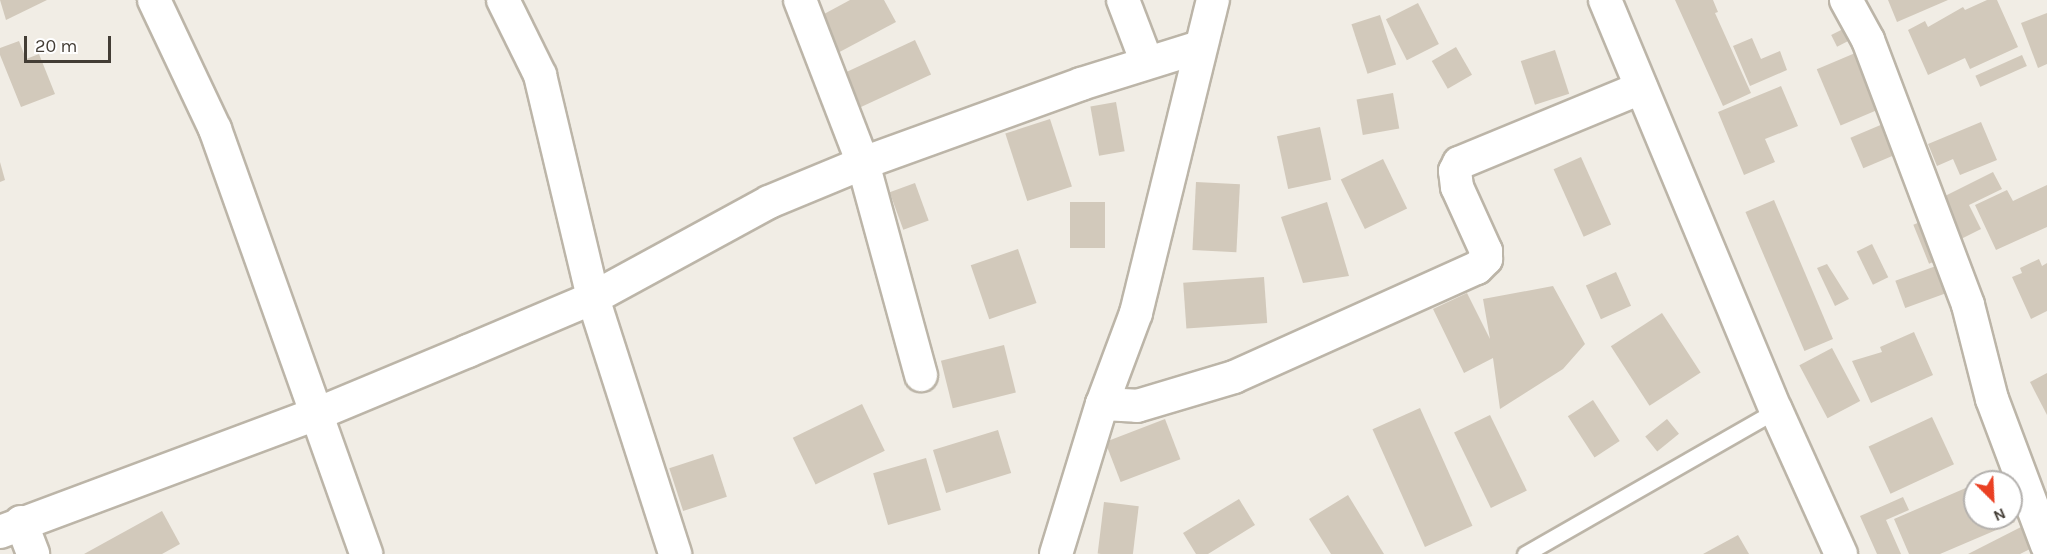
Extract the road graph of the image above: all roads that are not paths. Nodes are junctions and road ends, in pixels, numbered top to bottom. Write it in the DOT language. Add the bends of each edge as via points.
graph roads {
  1 [pos="154,0"];
  2 [pos="503,0"];
  3 [pos="800,0"];
  4 [pos="1124,0"];
  5 [pos="1213,0"];
  6 [pos="1605,0"];
  7 [pos="1846,0"];
  8 [pos="1200,47"];
  9 [pos="1147,63"];
  10 [pos="1641,88"];
  11 [pos="863,163"];
  12 [pos="593,298"];
  13 [pos="921,375"];
  14 [pos="1102,404"];
  15 [pos="1776,410"];
  16 [pos="319,413"];
  17 [pos="10,527"];
  18 [pos="2047,545"];
  19 [pos="33,554"];
  20 [pos="366,554"];
  21 [pos="675,554"];
  22 [pos="1056,554"];
  23 [pos="1525,554"];
  24 [pos="1841,554"];
  1 -- 16 [label="street" via="215,129"];
  2 -- 12 [label="street" via="540,75"];
  3 -- 11 [label="street"];
  4 -- 9 [label="street"];
  5 -- 8 [label="street"];
  6 -- 10 [label="street"];
  7 -- 18 [label="street" via="1868,40 1968,306 1992,399"];
  8 -- 9 [label="street"];
  8 -- 14 [label="street" via="1136,313"];
  9 -- 11 [label="street"];
  10 -- 14 [label="street" via="1459,163 1455,171 1457,187 1486,251 1478,268 1234,377 1137,406"];
  10 -- 15 [label="street"];
  11 -- 12 [label="street" via="769,202"];
  11 -- 13 [label="street"];
  12 -- 16 [label="street"];
  12 -- 21 [label="street"];
  14 -- 22 [label="street"];
  15 -- 23 [label="lane"];
  15 -- 24 [label="street"];
  16 -- 17 [label="street"];
  16 -- 20 [label="street"];
  17 -- 19 [label="street"];
}
